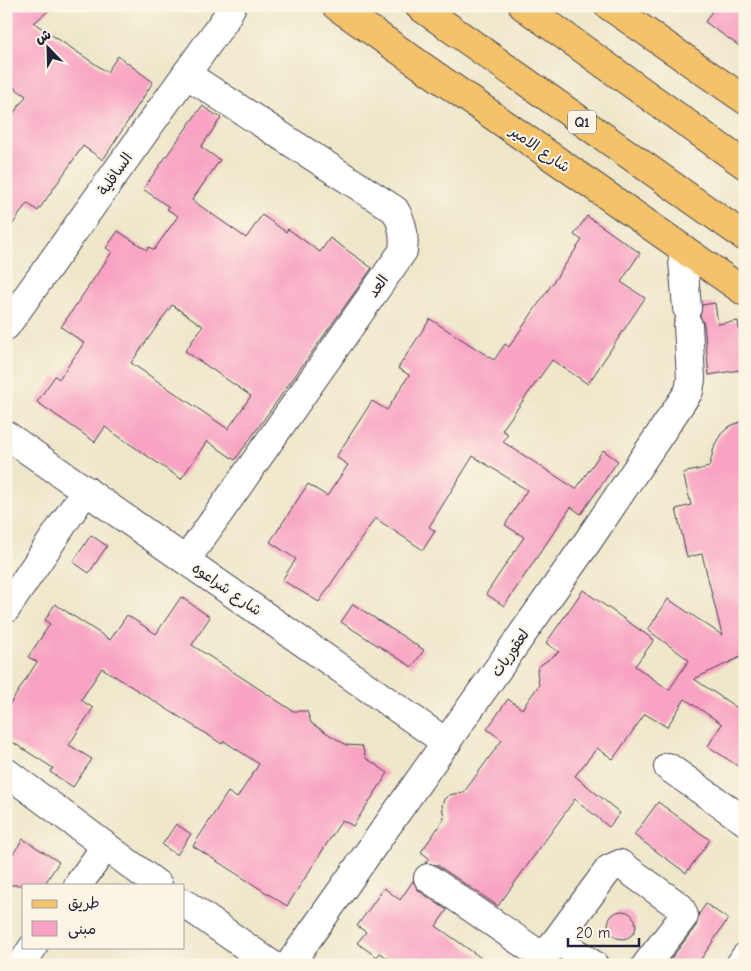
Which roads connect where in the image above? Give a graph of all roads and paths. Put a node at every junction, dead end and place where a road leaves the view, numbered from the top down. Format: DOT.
graph roads {
  1 [pos="336,6"];
  2 [pos="419,6"];
  3 [pos="524,6"];
  4 [pos="620,10"];
  5 [pos="232,11"];
  6 [pos="186,74"];
  7 [pos="745,100"];
  8 [pos="745,165"];
  9 [pos="745,237"];
  10 [pos="682,248"];
  11 [pos="745,292"];
  12 [pos="6,326"];
  13 [pos="6,435"];
  14 [pos="86,490"];
  15 [pos="186,560"];
  16 [pos="6,609"];
  17 [pos="447,743"];
  18 [pos="668,767"];
  19 [pos="6,772"];
  20 [pos="745,821"];
  21 [pos="105,847"];
  22 [pos="428,878"];
  23 [pos="80,882"];
  24 [pos="157,884"];
  25 [pos="185,904"];
  26 [pos="32,948"];
  27 [pos="546,954"];
  28 [pos="745,957"];
  29 [pos="21,965"];
  30 [pos="272,965"];
  31 [pos="289,965"];
  32 [pos="594,965"];
  33 [pos="646,965"];
  34 [pos="740,965"];
  1 -- 10 [label="main road, شارع الامير"];
  2 -- 9 [label="main road, Q1"];
  3 -- 8 [label="main road"];
  4 -- 7 [label="main road"];
  5 -- 6 [label="street, السافلية"];
  6 -- 12 [label="street, السافلية"];
  6 -- 15 [label="street, العد"];
  10 -- 11 [label="main road, شارع الامير"];
  10 -- 17 [label="street, لعقوريات"];
  13 -- 14 [label="street, شارع شراعوه"];
  14 -- 15 [label="street, شارع شراعوه"];
  14 -- 16 [label="street"];
  15 -- 17 [label="street, شارع شراعوه"];
  17 -- 31 [label="street, لعقوريات"];
  18 -- 20 [label="street"];
  19 -- 21 [label="street"];
  21 -- 23 [label="street"];
  21 -- 24 [label="street"];
  22 -- 27 [label="street"];
  25 -- 30 [label="street"];
  26 -- 29 [label="street"];
  27 -- 32 [label="street"];
  27 -- 33 [label="street"];
  28 -- 34 [label="street"];
}
